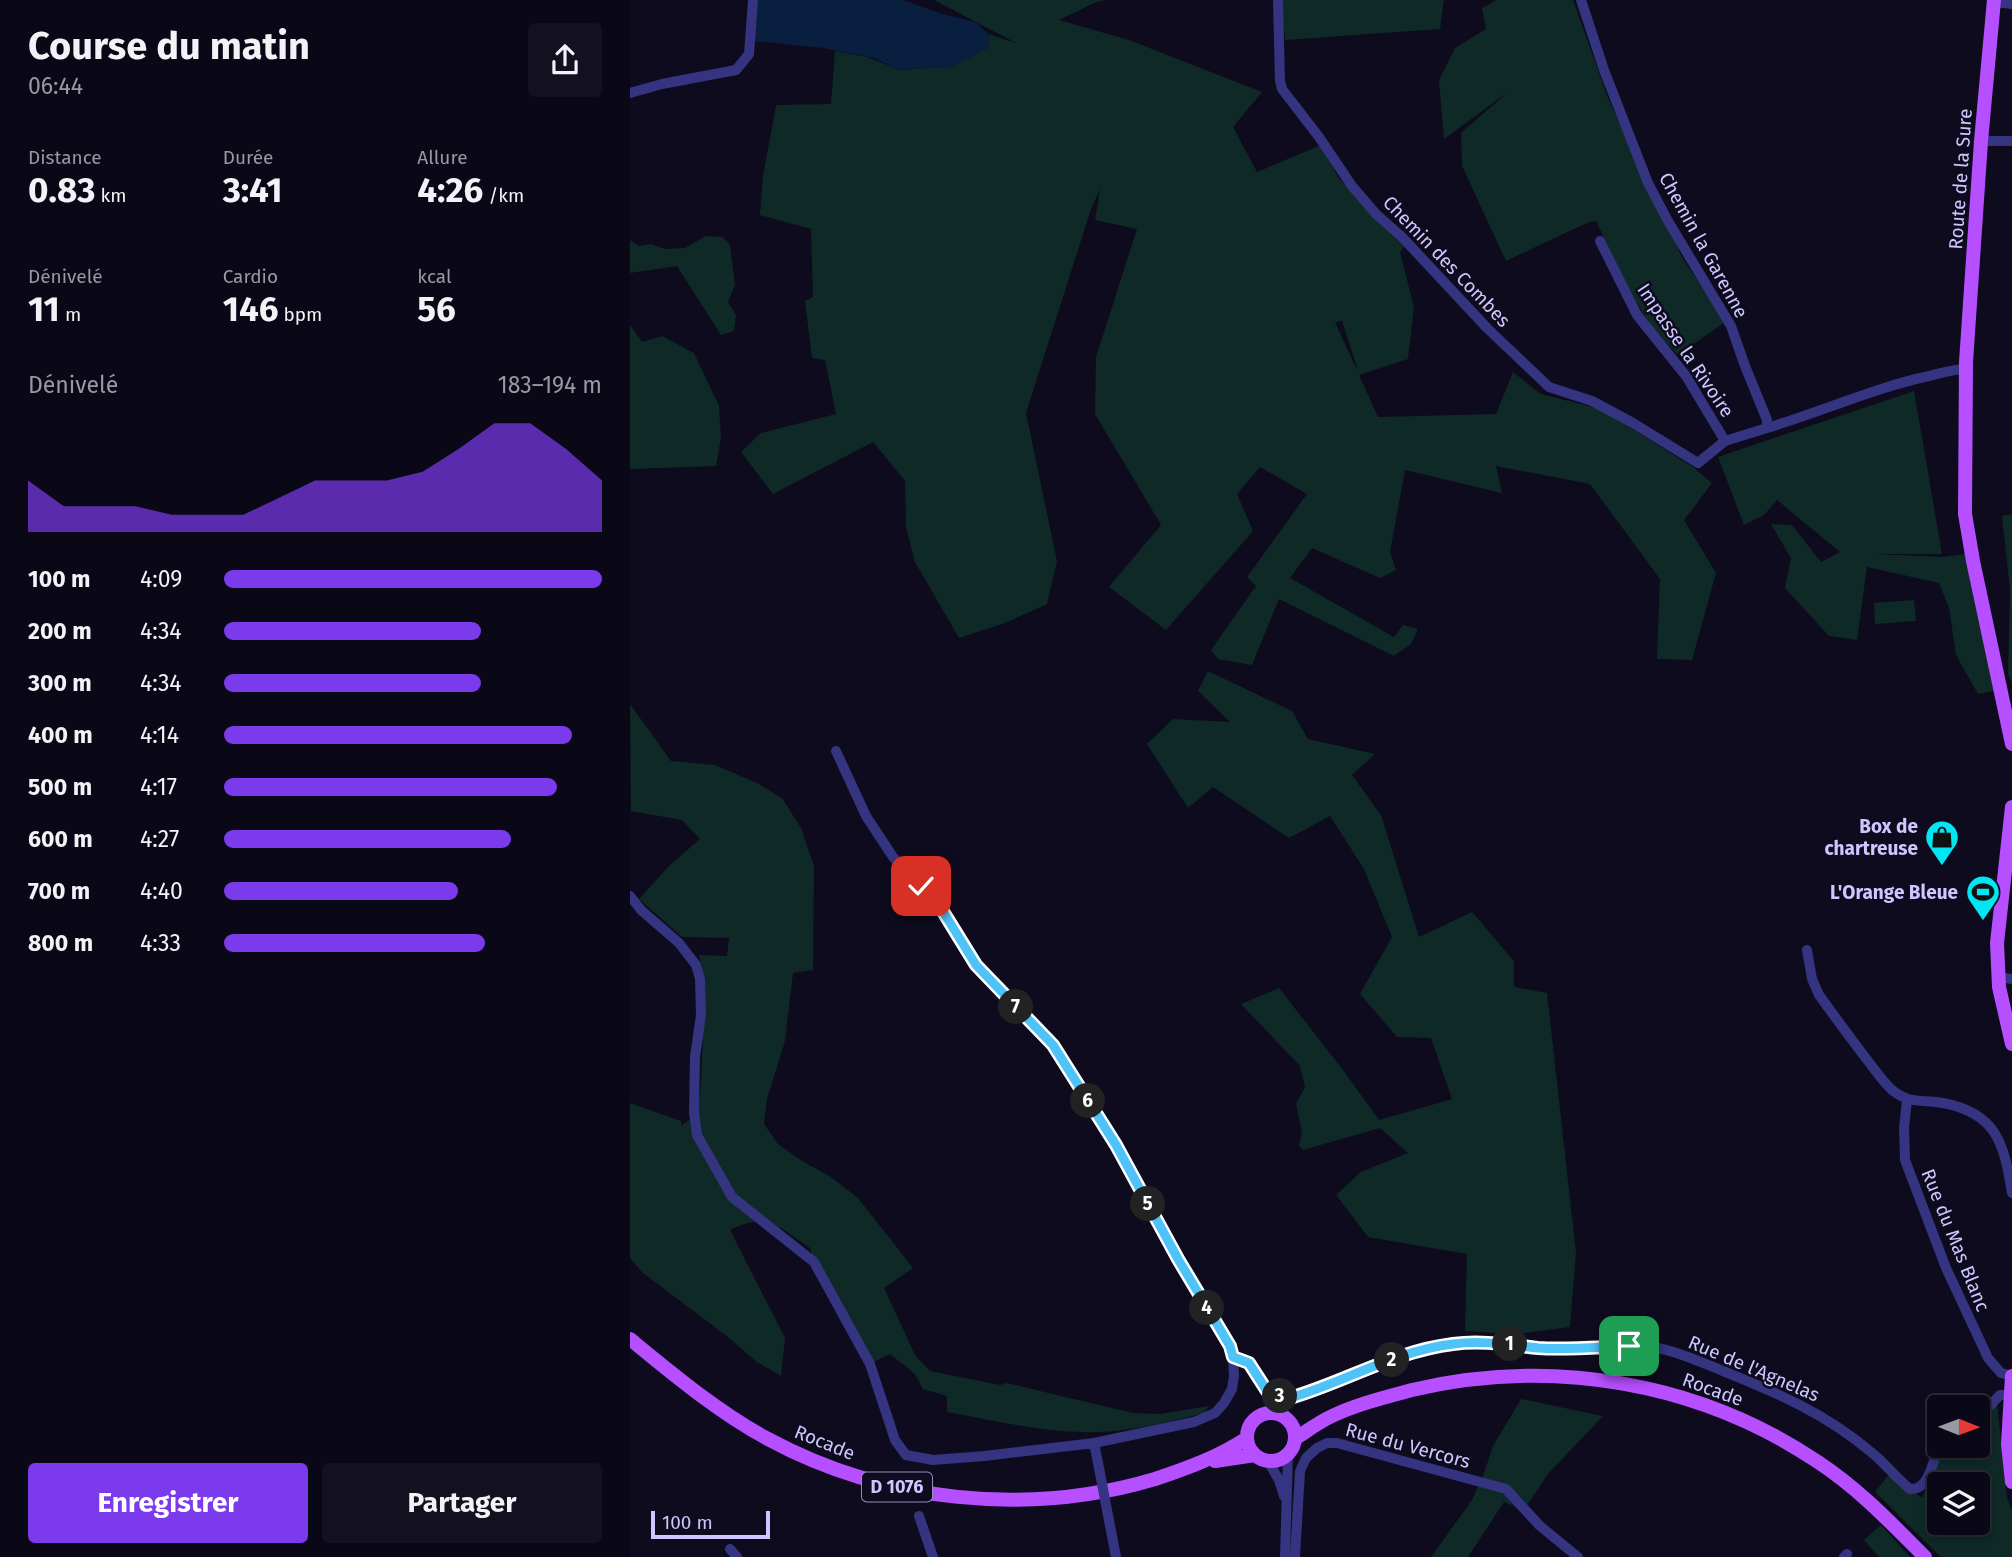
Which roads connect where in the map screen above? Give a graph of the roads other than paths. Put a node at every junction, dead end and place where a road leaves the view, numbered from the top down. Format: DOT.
graph roads {
  1 [pos="753,0"];
  2 [pos="1278,0"];
  3 [pos="1581,0"];
  4 [pos="1994,1"];
  5 [pos="2012,4"];
  6 [pos="630,93"];
  7 [pos="1981,141"];
  8 [pos="2012,141"];
  9 [pos="1600,241"];
  10 [pos="1966,365"];
  11 [pos="1767,428"];
  12 [pos="1726,440"];
  13 [pos="2012,744"];
  14 [pos="836,751"];
  15 [pos="2012,807"];
  16 [pos="630,896"];
  17 [pos="1807,950"];
  18 [pos="2005,978"];
  19 [pos="2012,1044"];
  20 [pos="1907,1100"];
  21 [pos="2012,1193"];
  22 [pos="630,1339"];
  23 [pos="1233,1357"];
  24 [pos="2012,1376"];
  25 [pos="2010,1395"];
  26 [pos="1990,1405"];
  27 [pos="1331,1416"];
  28 [pos="1290,1421"];
  29 [pos="1247,1438"];
  30 [pos="1296,1438"];
  31 [pos="1094,1443"];
  32 [pos="1288,1454"];
  33 [pos="1262,1458"];
  34 [pos="1935,1458"];
  35 [pos="1200,1464"];
  36 [pos="2012,1482"];
  37 [pos="1287,1506"];
  38 [pos="919,1516"];
  39 [pos="1922,1555"];
  40 [pos="933,1557"];
  41 [pos="1116,1557"];
  42 [pos="1284,1557"];
  43 [pos="1295,1557"];
  44 [pos="1578,1557"];
  1 -- 6 [label="street"];
  2 -- 12 [label="street, Chemin des Combes"];
  3 -- 11 [label="street, Chemin la Garenne"];
  4 -- 5 [label="street"];
  4 -- 7 [label="main road, Route de la Sure"];
  7 -- 8 [label="street"];
  7 -- 10 [label="main road, Route de la Sure"];
  9 -- 12 [label="street, Impasse la Rivoire"];
  10 -- 11 [label="street"];
  10 -- 13 [label="main road, Route de la Sure"];
  11 -- 12 [label="street"];
  14 -- 23 [label="street"];
  15 -- 18 [label="main road"];
  16 -- 31 [label="street"];
  17 -- 20 [label="street"];
  18 -- 19 [label="main road"];
  20 -- 21 [label="street"];
  20 -- 24 [label="street, Rue du Mas Blanc"];
  22 -- 35 [label="main road, Rocade / D 1076"];
  23 -- 31 [label="street"];
  23 -- 34 [label="street, Rue de l'Agnelas"];
  24 -- 25 [label="main road"];
  25 -- 26 [label="street"];
  25 -- 36 [label="main road"];
  27 -- 28 [label="main road, Rocade"];
  27 -- 30 [label="main road, Rocade"];
  27 -- 39 [label="main road, Rocade"];
  28 -- 29 [label="main road"];
  28 -- 30 [label="main road"];
  29 -- 33 [label="main road"];
  29 -- 35 [label="main road, Rocade / D 1076"];
  30 -- 32 [label="main road"];
  31 -- 41 [label="street, bridge"];
  32 -- 33 [label="main road"];
  32 -- 37 [label="street"];
  33 -- 35 [label="main road, Rocade / D 1076"];
  33 -- 37 [label="street"];
  37 -- 42 [label="street"];
  38 -- 40 [label="street"];
  43 -- 44 [label="street, Rue du Vercors"];
}
